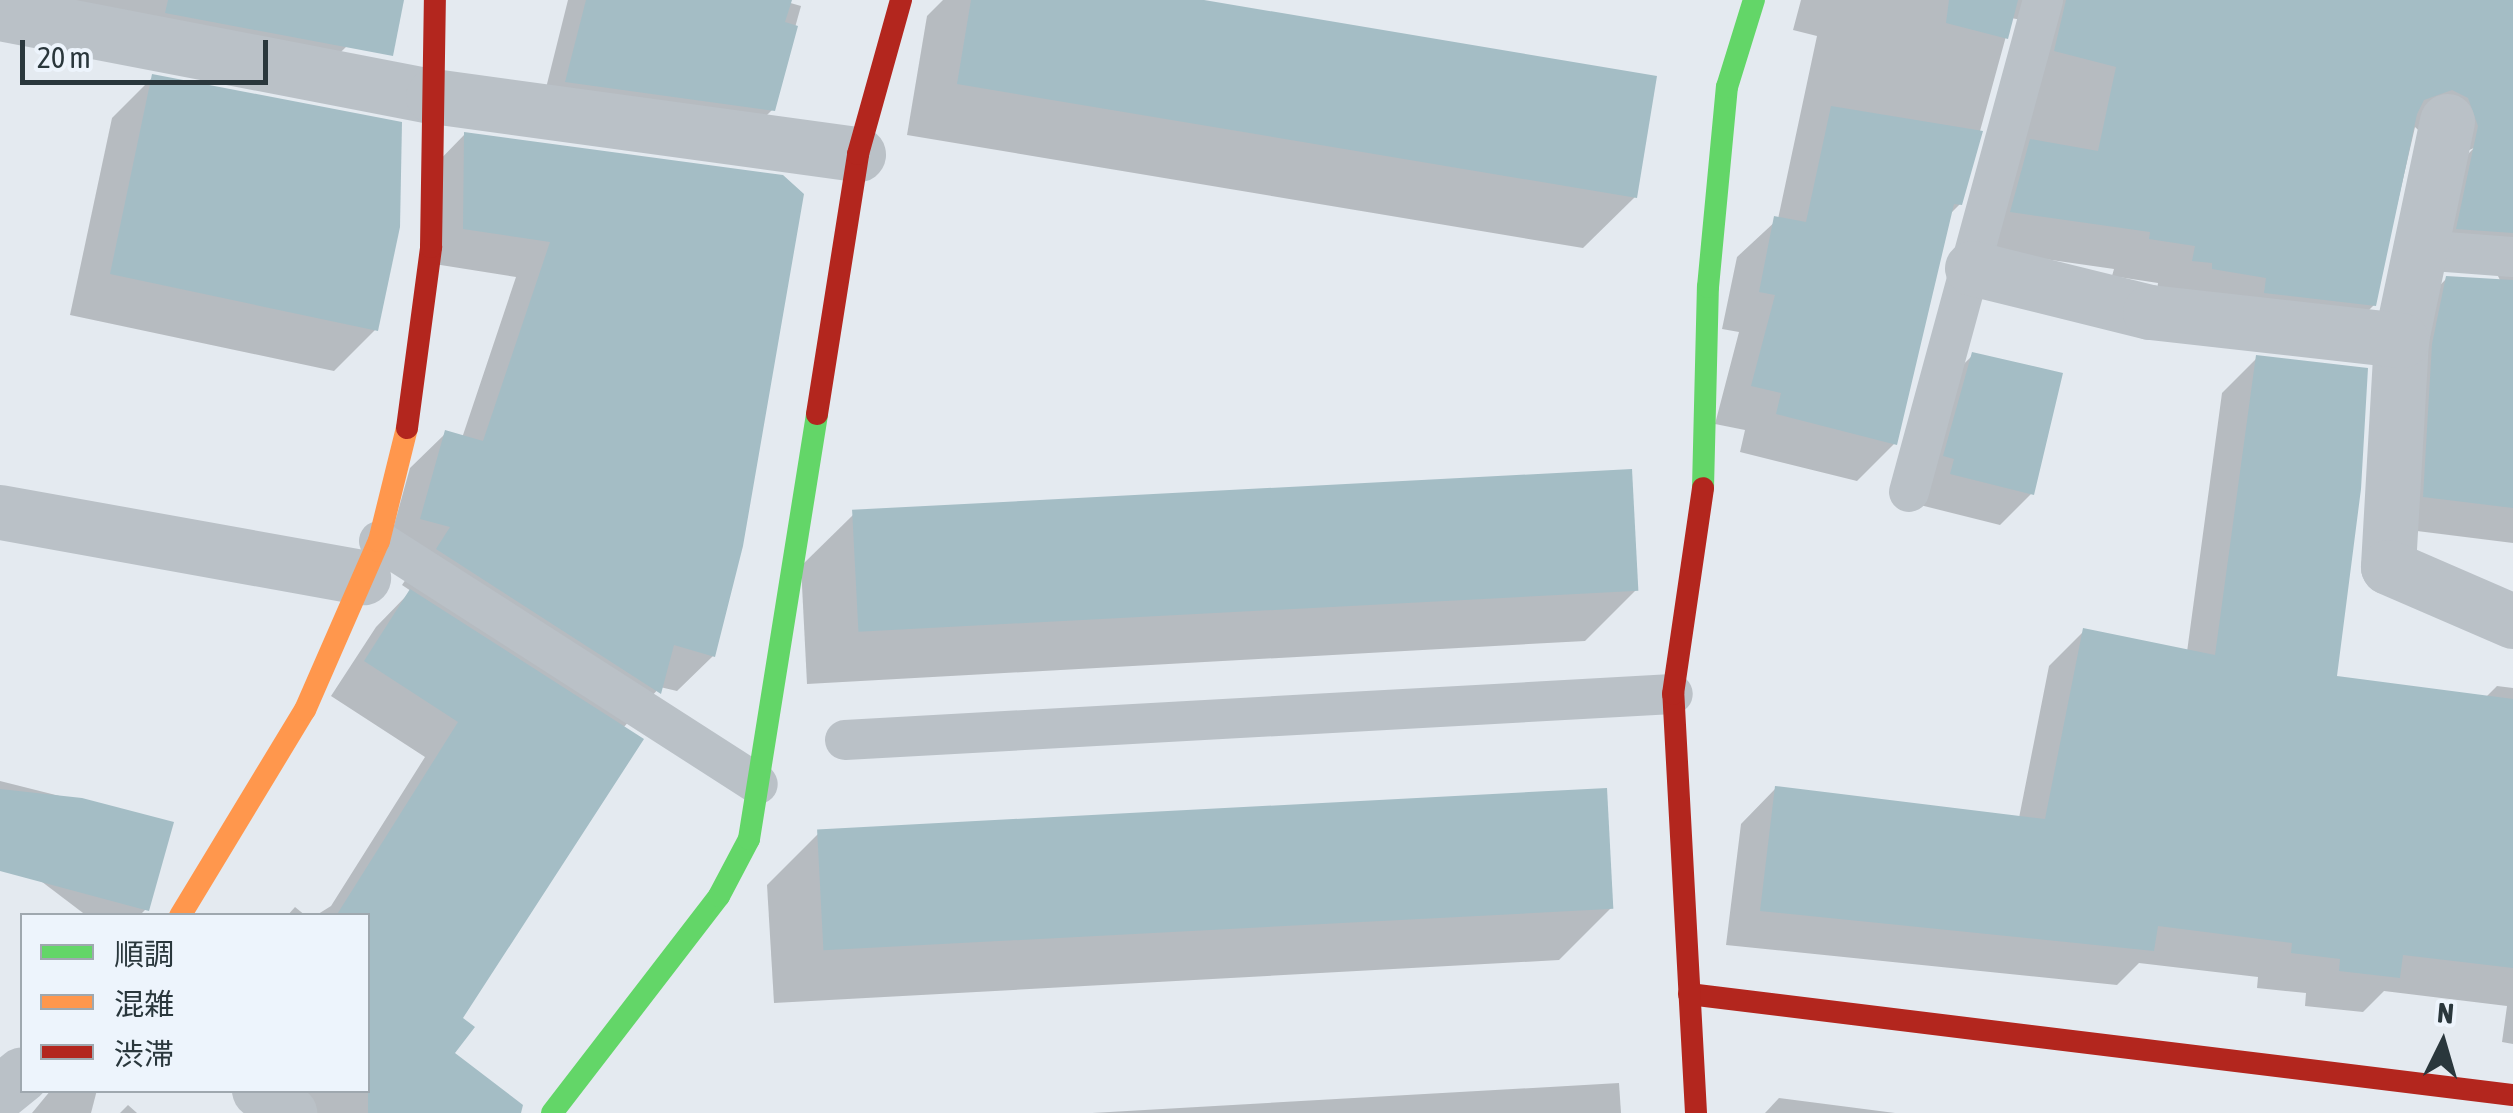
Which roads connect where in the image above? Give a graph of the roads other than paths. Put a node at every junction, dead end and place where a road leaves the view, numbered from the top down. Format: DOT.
graph roads {
  1 [pos="435,0"];
  2 [pos="901,0"];
  3 [pos="1754,0"];
  4 [pos="2042,0"];
  5 [pos="0,13"];
  6 [pos="434,96"];
  7 [pos="2447,121"];
  8 [pos="858,154"];
  9 [pos="2420,250"];
  10 [pos="2513,257"];
  11 [pos="1972,268"];
  12 [pos="2401,340"];
  13 [pos="1909,492"];
  14 [pos="0,512"];
  15 [pos="371,559"];
  16 [pos="2513,621"];
  17 [pos="1672,694"];
  18 [pos="845,740"];
  19 [pos="758,784"];
  20 [pos="182,913"];
  21 [pos="1689,994"];
  22 [pos="20,1076"];
  23 [pos="0,1092"];
  24 [pos="264,1093"];
  25 [pos="2513,1095"];
  26 [pos="289,1113"];
  27 [pos="552,1113"];
  28 [pos="1696,1113"];
  1 -- 6 [label="street"];
  2 -- 8 [label="street"];
  3 -- 17 [label="street"];
  4 -- 11 [label="lane"];
  5 -- 6 [label="street"];
  6 -- 8 [label="street"];
  6 -- 15 [label="street"];
  7 -- 9 [label="street"];
  8 -- 19 [label="street"];
  9 -- 10 [label="lane"];
  9 -- 12 [label="street"];
  11 -- 12 [label="street"];
  11 -- 13 [label="lane"];
  12 -- 16 [label="street"];
  14 -- 15 [label="street"];
  15 -- 19 [label="lane"];
  15 -- 20 [label="street"];
  17 -- 18 [label="lane"];
  17 -- 21 [label="street"];
  19 -- 27 [label="street"];
  21 -- 25 [label="street"];
  21 -- 28 [label="street"];
  22 -- 23 [label="street"];
  24 -- 26 [label="street"];
}
